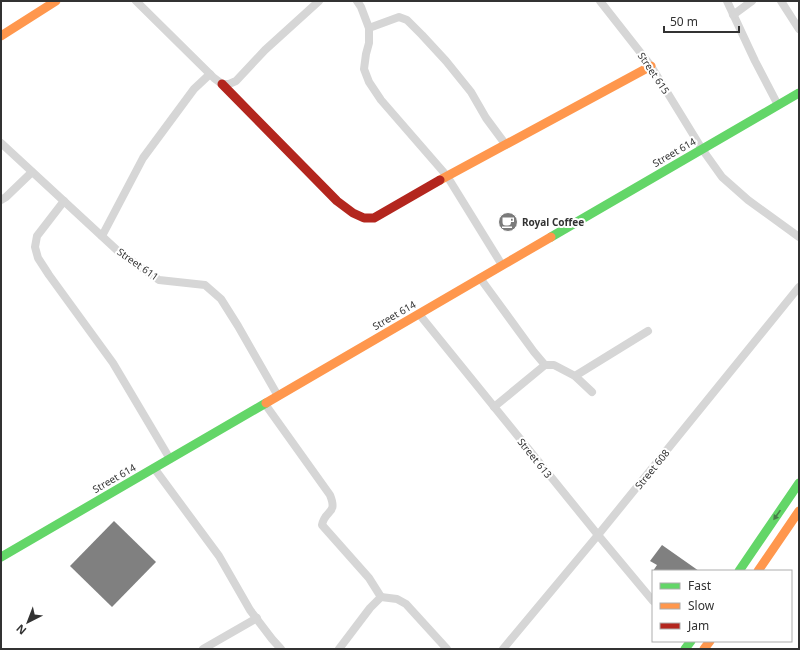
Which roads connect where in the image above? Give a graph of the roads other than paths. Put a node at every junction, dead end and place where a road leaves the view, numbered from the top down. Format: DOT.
graph roads {
  1 [pos="56,1"];
  2 [pos="136,1"];
  3 [pos="319,1"];
  4 [pos="358,1"];
  5 [pos="600,1"];
  6 [pos="726,1"];
  7 [pos="752,1"];
  8 [pos="781,1"];
  9 [pos="733,15"];
  10 [pos="369,28"];
  11 [pos="799,29"];
  12 [pos="1,36"];
  13 [pos="651,66"];
  14 [pos="210,74"];
  15 [pos="222,84"];
  16 [pos="799,93"];
  17 [pos="778,105"];
  18 [pos="1,142"];
  19 [pos="506,145"];
  20 [pos="702,149"];
  21 [pos="32,172"];
  22 [pos="447,176"];
  23 [pos="1,200"];
  24 [pos="64,201"];
  25 [pos="102,236"];
  26 [pos="799,237"];
  27 [pos="502,265"];
  28 [pos="480,278"];
  29 [pos="799,287"];
  30 [pos="419,314"];
  31 [pos="648,332"];
  32 [pos="545,365"];
  33 [pos="576,376"];
  34 [pos="592,392"];
  35 [pos="278,396"];
  36 [pos="265,404"];
  37 [pos="494,407"];
  38 [pos="170,459"];
  39 [pos="154,468"];
  40 [pos="799,483"];
  41 [pos="799,511"];
  42 [pos="598,535"];
  43 [pos="1,557"];
  44 [pos="740,570"];
  45 [pos="759,570"];
  46 [pos="381,597"];
  47 [pos="652,600"];
  48 [pos="257,618"];
  49 [pos="203,649"];
  50 [pos="281,649"];
  51 [pos="339,649"];
  52 [pos="447,649"];
  53 [pos="503,649"];
  1 -- 12 [label="street"];
  2 -- 14 [label="street"];
  3 -- 15 [label="street"];
  4 -- 10 [label="street"];
  5 -- 13 [label="street, Street 615"];
  6 -- 9 [label="street"];
  7 -- 9 [label="street"];
  8 -- 11 [label="street"];
  9 -- 17 [label="street"];
  10 -- 19 [label="street"];
  10 -- 22 [label="street"];
  13 -- 19 [label="street"];
  13 -- 20 [label="street, Street 615"];
  14 -- 15 [label="street"];
  14 -- 25 [label="street"];
  15 -- 22 [label="street"];
  16 -- 17 [label="street, Street 614"];
  17 -- 20 [label="street, Street 614"];
  18 -- 21 [label="street, Street 611"];
  19 -- 22 [label="street"];
  20 -- 26 [label="street"];
  20 -- 27 [label="street, Street 614"];
  21 -- 23 [label="street"];
  21 -- 24 [label="street, Street 611"];
  22 -- 27 [label="street"];
  24 -- 25 [label="street, Street 611"];
  24 -- 38 [label="street"];
  25 -- 35 [label="street, Street 611"];
  27 -- 28 [label="street, Street 614"];
  28 -- 30 [label="street, Street 614"];
  28 -- 32 [label="street"];
  29 -- 42 [label="street, Street 608"];
  30 -- 35 [label="street, Street 614"];
  30 -- 37 [label="street, Street 613"];
  31 -- 33 [label="street"];
  32 -- 33 [label="street"];
  32 -- 37 [label="street"];
  33 -- 34 [label="street"];
  35 -- 36 [label="street, Street 614"];
  36 -- 38 [label="street, Street 614"];
  36 -- 46 [label="street"];
  37 -- 42 [label="street, Street 613"];
  38 -- 39 [label="street, Street 614"];
  39 -- 43 [label="street, Street 614"];
  39 -- 48 [label="street"];
  40 -- 44 [label="street, one-way"];
  41 -- 45 [label="street"];
  42 -- 47 [label="street, Street 613"];
  42 -- 53 [label="street, Street 608"];
  46 -- 51 [label="street"];
  46 -- 52 [label="street"];
  48 -- 49 [label="street"];
  48 -- 50 [label="street"];
}
